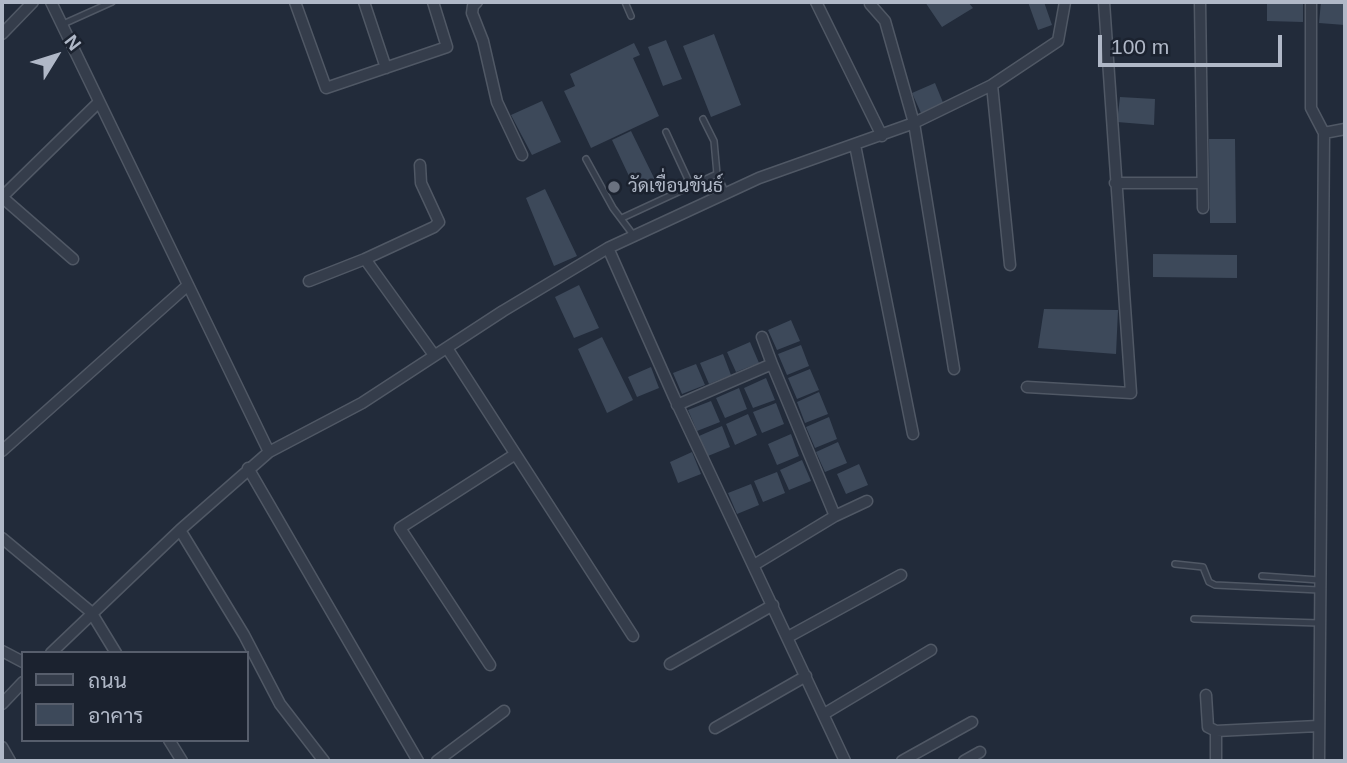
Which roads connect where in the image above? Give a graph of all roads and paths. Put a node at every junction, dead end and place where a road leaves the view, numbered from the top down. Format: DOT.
graph roads {
  1 [pos="33,2"];
  2 [pos="51,2"];
  3 [pos="112,2"];
  4 [pos="295,2"];
  5 [pos="364,2"];
  6 [pos="433,2"];
  7 [pos="477,2"];
  8 [pos="625,2"];
  9 [pos="816,2"];
  10 [pos="1065,2"];
  11 [pos="1104,2"];
  12 [pos="1200,2"];
  13 [pos="1311,2"];
  14 [pos="870,4"];
  15 [pos="631,16"];
  16 [pos="61,24"];
  17 [pos="2,34"];
  18 [pos="386,68"];
  19 [pos="992,85"];
  20 [pos="98,103"];
  21 [pos="704,119"];
  22 [pos="914,123"];
  23 [pos="1345,129"];
  24 [pos="666,132"];
  25 [pos="1324,134"];
  26 [pos="882,136"];
  27 [pos="855,145"];
  28 [pos="522,155"];
  29 [pos="586,159"];
  30 [pos="420,165"];
  31 [pos="716,174"];
  32 [pos="1115,183"];
  33 [pos="1202,183"];
  34 [pos="691,186"];
  35 [pos="726,194"];
  36 [pos="2,197"];
  37 [pos="1203,208"];
  38 [pos="622,218"];
  39 [pos="634,236"];
  40 [pos="608,248"];
  41 [pos="72,259"];
  42 [pos="365,259"];
  43 [pos="1010,265"];
  44 [pos="309,281"];
  45 [pos="187,286"];
  46 [pos="762,337"];
  47 [pos="447,348"];
  48 [pos="434,355"];
  49 [pos="772,364"];
  50 [pos="954,369"];
  51 [pos="1027,387"];
  52 [pos="677,405"];
  53 [pos="913,434"];
  54 [pos="2,451"];
  55 [pos="269,452"];
  56 [pos="514,455"];
  57 [pos="248,468"];
  58 [pos="867,501"];
  59 [pos="835,516"];
  60 [pos="180,530"];
  61 [pos="2,538"];
  62 [pos="1175,564"];
  63 [pos="754,565"];
  64 [pos="901,575"];
  65 [pos="1262,576"];
  66 [pos="1319,585"];
  67 [pos="772,606"];
  68 [pos="91,612"];
  69 [pos="1194,619"];
  70 [pos="1319,623"];
  71 [pos="633,636"];
  72 [pos="788,637"];
  73 [pos="931,650"];
  74 [pos="2,651"];
  75 [pos="53,651"];
  76 [pos="115,651"];
  77 [pos="21,661"];
  78 [pos="670,664"];
  79 [pos="489,665"];
  80 [pos="806,676"];
  81 [pos="21,684"];
  82 [pos="1206,695"];
  83 [pos="2,704"];
  84 [pos="504,711"];
  85 [pos="824,714"];
  86 [pos="972,722"];
  87 [pos="1318,726"];
  88 [pos="715,728"];
  89 [pos="1216,731"];
  90 [pos="170,742"];
  91 [pos="2,747"];
  92 [pos="980,752"];
  93 [pos="10,761"];
  94 [pos="182,761"];
  95 [pos="324,761"];
  96 [pos="418,761"];
  97 [pos="437,761"];
  98 [pos="845,761"];
  99 [pos="902,761"];
  100 [pos="964,761"];
  101 [pos="1216,761"];
  102 [pos="1318,761"];
  1 -- 17 [label="street"];
  2 -- 16 [label="street"];
  3 -- 16 [label="lane"];
  4 -- 18 [label="street"];
  5 -- 18 [label="street"];
  6 -- 18 [label="street"];
  7 -- 28 [label="street"];
  8 -- 15 [label="lane"];
  9 -- 26 [label="street"];
  10 -- 19 [label="street"];
  11 -- 32 [label="street"];
  12 -- 33 [label="street"];
  13 -- 25 [label="street"];
  14 -- 22 [label="street"];
  16 -- 20 [label="street"];
  19 -- 22 [label="street"];
  19 -- 43 [label="street"];
  20 -- 36 [label="street"];
  20 -- 45 [label="street"];
  21 -- 31 [label="lane"];
  22 -- 26 [label="street"];
  22 -- 50 [label="street"];
  23 -- 25 [label="street"];
  24 -- 34 [label="lane"];
  25 -- 66 [label="street"];
  26 -- 27 [label="street"];
  27 -- 35 [label="street"];
  27 -- 53 [label="street"];
  29 -- 38 [label="lane"];
  30 -- 42 [label="street"];
  31 -- 34 [label="lane"];
  31 -- 35 [label="lane"];
  32 -- 33 [label="street"];
  32 -- 51 [label="street"];
  33 -- 37 [label="street"];
  34 -- 38 [label="lane"];
  35 -- 39 [label="street"];
  36 -- 41 [label="street"];
  38 -- 39 [label="lane"];
  39 -- 40 [label="street"];
  40 -- 47 [label="street"];
  40 -- 52 [label="street"];
  42 -- 44 [label="street"];
  42 -- 48 [label="street"];
  45 -- 54 [label="street"];
  45 -- 55 [label="street"];
  46 -- 49 [label="street"];
  47 -- 48 [label="street"];
  47 -- 56 [label="street"];
  48 -- 55 [label="street"];
  49 -- 52 [label="street"];
  49 -- 59 [label="street"];
  52 -- 63 [label="street"];
  55 -- 57 [label="street"];
  56 -- 71 [label="street"];
  56 -- 79 [label="street"];
  57 -- 60 [label="street"];
  57 -- 96 [label="street"];
  58 -- 59 [label="street"];
  59 -- 63 [label="street"];
  60 -- 68 [label="street"];
  60 -- 95 [label="street"];
  61 -- 68 [label="street"];
  62 -- 66 [label="lane"];
  63 -- 67 [label="street"];
  64 -- 72 [label="street"];
  65 -- 66 [label="lane"];
  66 -- 70 [label="street"];
  67 -- 72 [label="street"];
  67 -- 78 [label="street"];
  68 -- 75 [label="street"];
  68 -- 76 [label="street"];
  69 -- 70 [label="lane"];
  70 -- 87 [label="street"];
  72 -- 80 [label="street"];
  73 -- 85 [label="street"];
  74 -- 77 [label="street"];
  80 -- 85 [label="street"];
  80 -- 88 [label="street"];
  81 -- 83 [label="street"];
  82 -- 89 [label="street"];
  84 -- 97 [label="street"];
  85 -- 98 [label="street"];
  86 -- 99 [label="street"];
  87 -- 89 [label="street"];
  87 -- 102 [label="street"];
  89 -- 101 [label="street"];
  90 -- 94 [label="street"];
  91 -- 93 [label="street"];
  92 -- 100 [label="street"];
}
